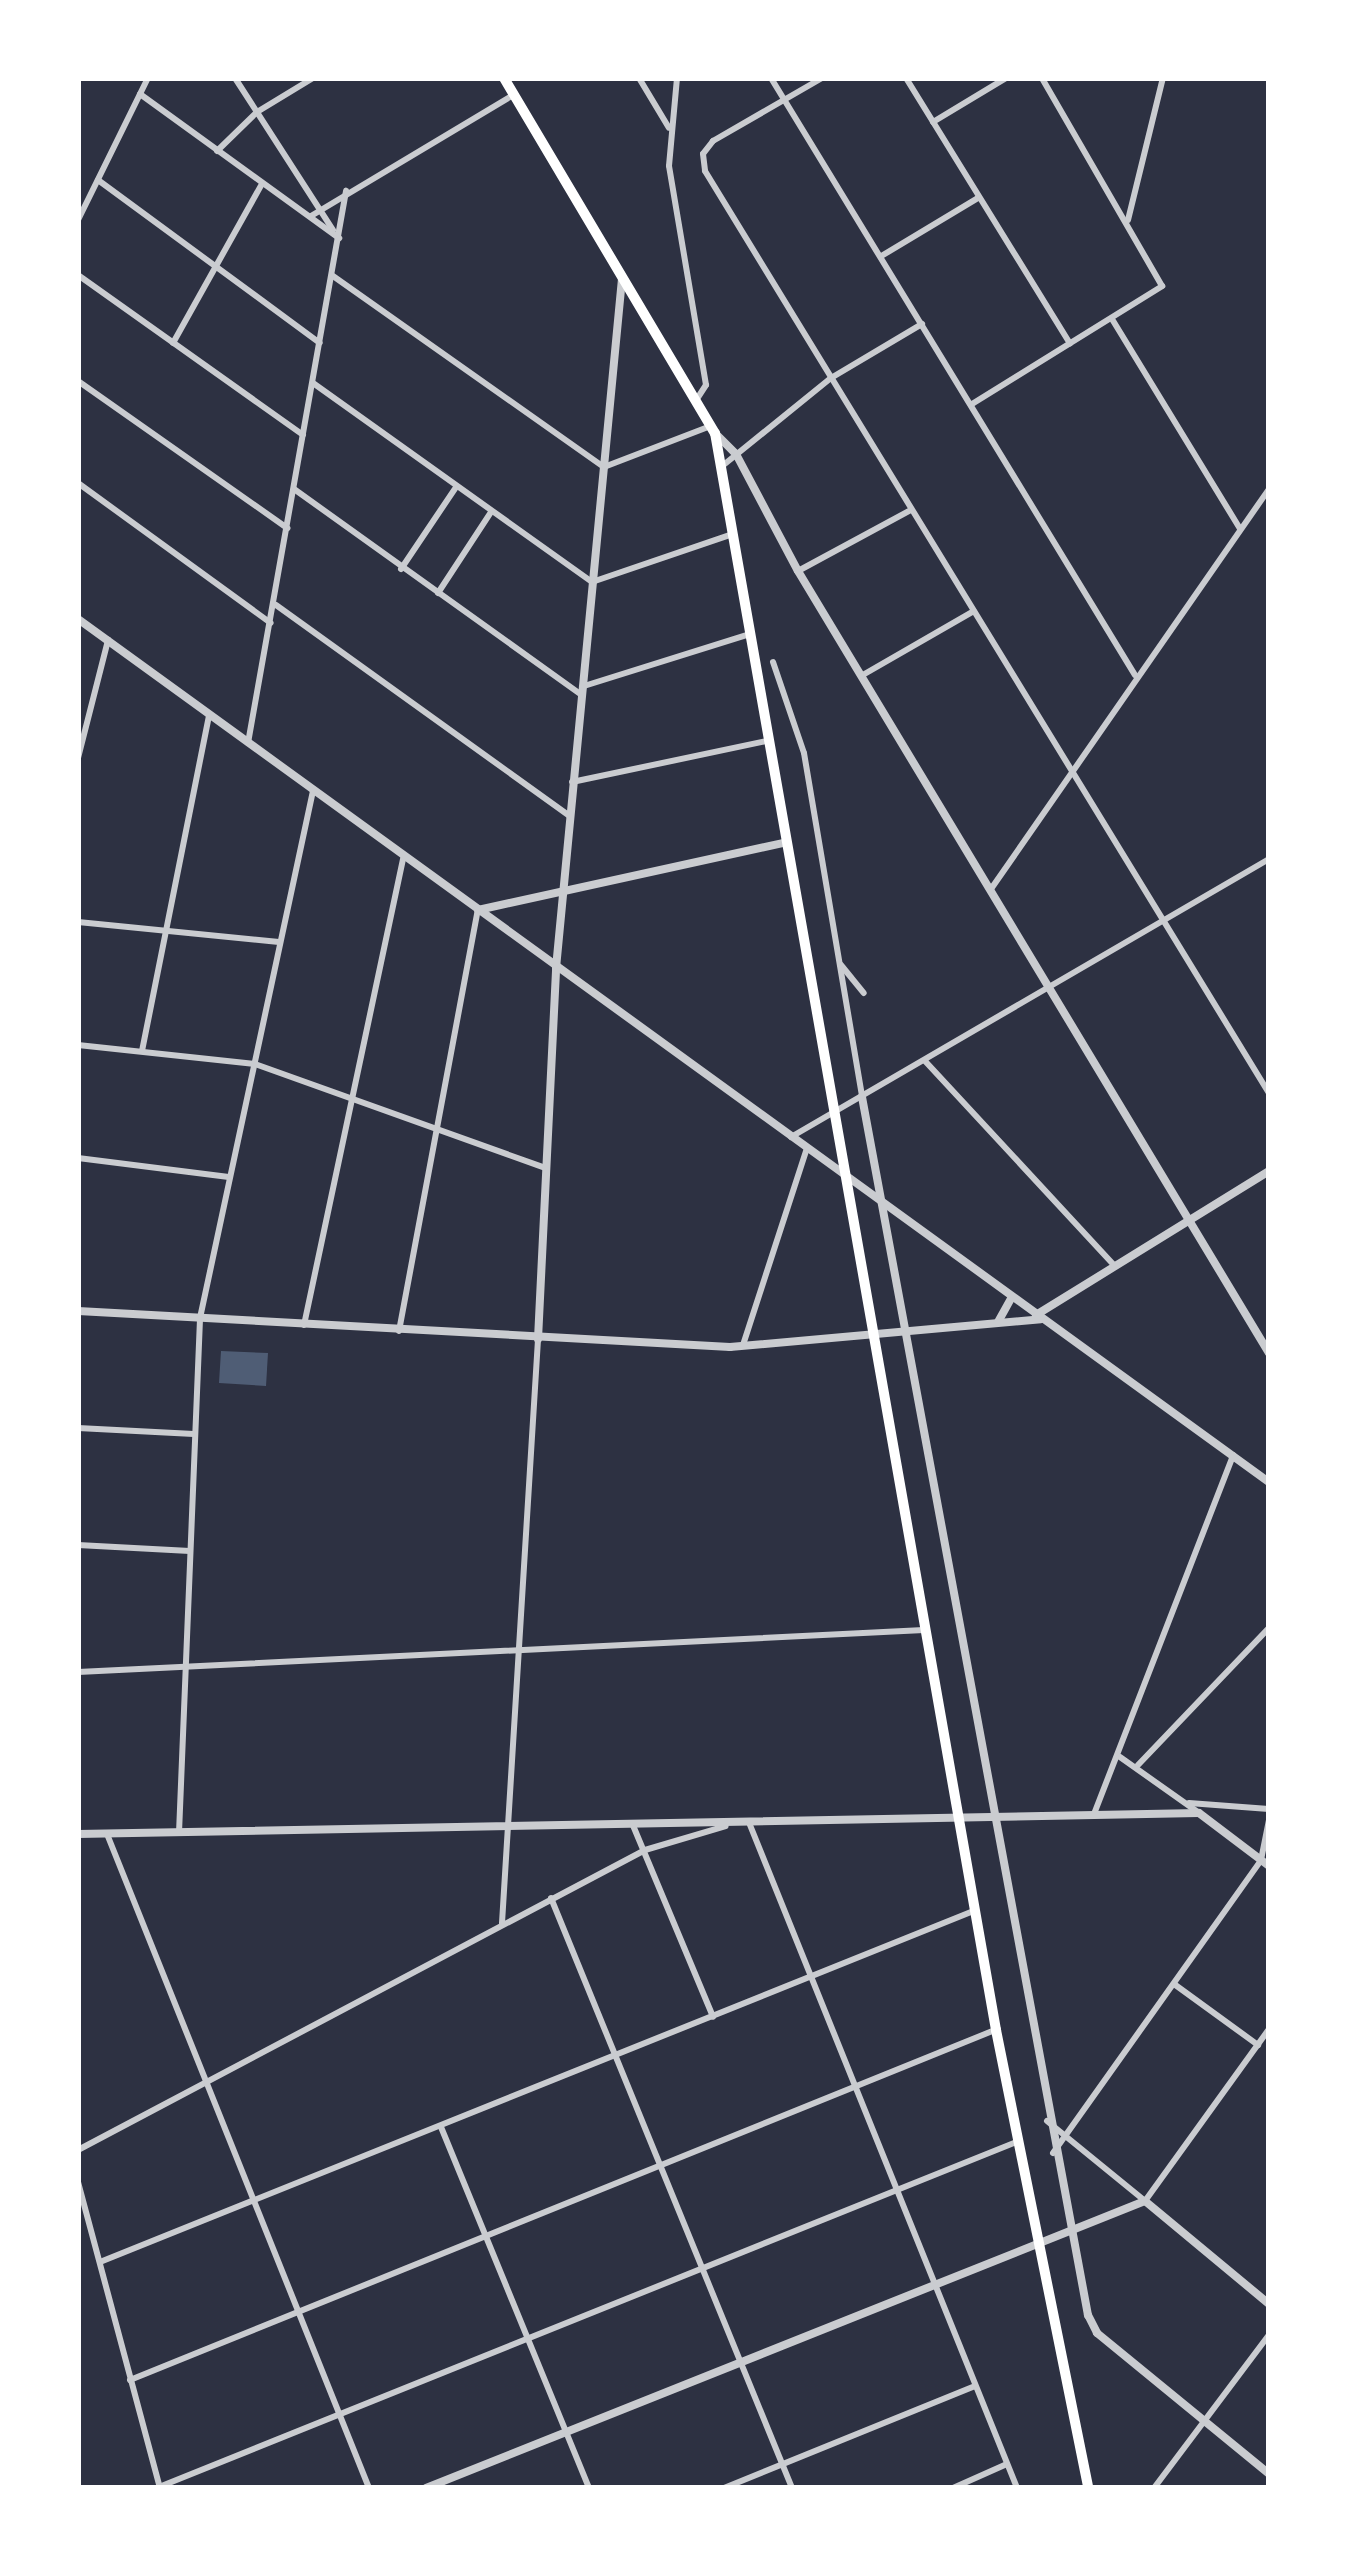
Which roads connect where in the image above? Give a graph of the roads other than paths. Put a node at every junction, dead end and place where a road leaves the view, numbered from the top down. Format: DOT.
graph roads {
  1 [pos="148,78"];
  2 [pos="235,78"];
  3 [pos="313,78"];
  4 [pos="504,78"];
  5 [pos="639,78"];
  6 [pos="677,78"];
  7 [pos="771,78"];
  8 [pos="822,78"];
  9 [pos="906,78"];
  10 [pos="1006,78"];
  11 [pos="1042,78"];
  12 [pos="1163,78"];
  13 [pos="140,94"];
  14 [pos="513,95"];
  15 [pos="785,100"];
  16 [pos="257,112"];
  17 [pos="933,122"];
  18 [pos="671,131"];
  19 [pos="217,151"];
  20 [pos="98,180"];
  21 [pos="262,183"];
  22 [pos="346,191"];
  23 [pos="979,197"];
  24 [pos="317,208"];
  25 [pos="309,217"];
  26 [pos="78,220"];
  27 [pos="1128,220"];
  28 [pos="339,238"];
  29 [pos="884,255"];
  30 [pos="218,264"];
  31 [pos="78,275"];
  32 [pos="333,276"];
  33 [pos="622,279"];
  34 [pos="1112,319"];
  35 [pos="922,324"];
  36 [pos="173,343"];
  37 [pos="320,344"];
  38 [pos="1070,344"];
  39 [pos="831,378"];
  40 [pos="78,381"];
  41 [pos="313,383"];
  42 [pos="697,399"];
  43 [pos="972,404"];
  44 [pos="713,430"];
  45 [pos="303,435"];
  46 [pos="736,454"];
  47 [pos="604,467"];
  48 [pos="721,467"];
  49 [pos="78,484"];
  50 [pos="456,487"];
  51 [pos="294,489"];
  52 [pos="1269,489"];
  53 [pos="912,510"];
  54 [pos="491,512"];
  55 [pos="287,528"];
  56 [pos="1240,529"];
  57 [pos="730,535"];
  58 [pos="401,568"];
  59 [pos="798,571"];
  60 [pos="592,582"];
  61 [pos="438,593"];
  62 [pos="274,604"];
  63 [pos="974,611"];
  64 [pos="78,619"];
  65 [pos="271,623"];
  66 [pos="747,635"];
  67 [pos="108,640"];
  68 [pos="773,662"];
  69 [pos="1135,675"];
  70 [pos="861,676"];
  71 [pos="583,691"];
  72 [pos="209,716"];
  73 [pos="766,742"];
  74 [pos="248,743"];
  75 [pos="78,758"];
  76 [pos="1070,770"];
  77 [pos="572,782"];
  78 [pos="313,791"];
  79 [pos="570,816"];
  80 [pos="784,843"];
  81 [pos="403,857"];
  82 [pos="1268,862"];
  83 [pos="563,889"];
  84 [pos="991,889"];
  85 [pos="478,910"];
  86 [pos="78,922"];
  87 [pos="1162,922"];
  88 [pos="167,928"];
  89 [pos="279,941"];
  90 [pos="839,962"];
  91 [pos="556,968"];
  92 [pos="1050,988"];
  93 [pos="864,993"];
  94 [pos="78,1045"];
  95 [pos="142,1051"];
  96 [pos="924,1060"];
  97 [pos="255,1064"];
  98 [pos="1269,1093"];
  99 [pos="862,1096"];
  100 [pos="349,1099"];
  101 [pos="834,1113"];
  102 [pos="437,1131"];
  103 [pos="791,1137"];
  104 [pos="807,1148"];
  105 [pos="78,1158"];
  106 [pos="546,1168"];
  107 [pos="1268,1172"];
  108 [pos="229,1177"];
  109 [pos="846,1177"];
  110 [pos="882,1201"];
  111 [pos="1188,1222"];
  112 [pos="1114,1265"];
  113 [pos="1012,1297"];
  114 [pos="78,1311"];
  115 [pos="1039,1317"];
  116 [pos="200,1318"];
  117 [pos="997,1322"];
  118 [pos="304,1324"];
  119 [pos="399,1330"];
  120 [pos="907,1332"];
  121 [pos="875,1336"];
  122 [pos="538,1339"];
  123 [pos="742,1347"];
  124 [pos="1269,1353"];
  125 [pos="78,1427"];
  126 [pos="194,1434"];
  127 [pos="1233,1455"];
  128 [pos="1269,1482"];
  129 [pos="78,1545"];
  130 [pos="190,1551"];
  131 [pos="1269,1628"];
  132 [pos="928,1630"];
  133 [pos="520,1652"];
  134 [pos="184,1668"];
  135 [pos="78,1672"];
  136 [pos="1120,1757"];
  137 [pos="1138,1765"];
  138 [pos="1183,1802"];
  139 [pos="1269,1809"];
  140 [pos="1198,1813"];
  141 [pos="1094,1814"];
  142 [pos="995,1815"];
  143 [pos="960,1816"];
  144 [pos="1268,1821"];
  145 [pos="632,1823"];
  146 [pos="750,1825"];
  147 [pos="508,1826"];
  148 [pos="726,1826"];
  149 [pos="179,1833"];
  150 [pos="78,1834"];
  151 [pos="107,1834"];
  152 [pos="645,1850"];
  153 [pos="1265,1863"];
  154 [pos="551,1898"];
  155 [pos="976,1910"];
  156 [pos="502,1923"];
  157 [pos="812,1976"];
  158 [pos="1174,1984"];
  159 [pos="713,2017"];
  160 [pos="996,2030"];
  161 [pos="1269,2030"];
  162 [pos="1258,2045"];
  163 [pos="615,2057"];
  164 [pos="209,2080"];
  165 [pos="854,2086"];
  166 [pos="1047,2120"];
  167 [pos="441,2127"];
  168 [pos="1066,2136"];
  169 [pos="1019,2141"];
  170 [pos="78,2150"];
  171 [pos="1054,2153"];
  172 [pos="658,2164"];
  173 [pos="78,2182"];
  174 [pos="896,2190"];
  175 [pos="255,2201"];
  176 [pos="1145,2201"];
  177 [pos="1069,2229"];
  178 [pos="487,2236"];
  179 [pos="1036,2241"];
  180 [pos="100,2262"];
  181 [pos="700,2268"];
  182 [pos="934,2284"];
  183 [pos="1269,2304"];
  184 [pos="301,2312"];
  185 [pos="1269,2335"];
  186 [pos="529,2339"];
  187 [pos="738,2360"];
  188 [pos="130,2380"];
  189 [pos="975,2386"];
  190 [pos="340,2411"];
  191 [pos="1204,2420"];
  192 [pos="566,2432"];
  193 [pos="782,2464"];
  194 [pos="1007,2464"];
  195 [pos="1269,2474"];
  196 [pos="160,2487"];
  197 [pos="369,2488"];
  198 [pos="426,2488"];
  199 [pos="590,2488"];
  200 [pos="724,2488"];
  201 [pos="792,2488"];
  202 [pos="952,2488"];
  203 [pos="1017,2488"];
  204 [pos="1088,2488"];
  205 [pos="1154,2488"];
  1 -- 13 [label="street"];
  2 -- 16 [label="street"];
  3 -- 16 [label="street"];
  4 -- 14 [label="main road"];
  5 -- 18 [label="street"];
  6 -- 18 [label="street"];
  7 -- 15 [label="street"];
  8 -- 15 [label="street"];
  9 -- 17 [label="street"];
  10 -- 17 [label="street"];
  11 -- 27 [label="street"];
  12 -- 27 [label="street"];
  13 -- 19 [label="street"];
  13 -- 20 [label="street"];
  14 -- 22 [label="street"];
  14 -- 33 [label="main road"];
  15 -- 29 [label="street"];
  15 -- 39 [label="street"];
  16 -- 19 [label="street"];
  16 -- 24 [label="street"];
  17 -- 23 [label="street"];
  18 -- 42 [label="street"];
  19 -- 21 [label="street"];
  20 -- 26 [label="street"];
  20 -- 30 [label="street"];
  21 -- 25 [label="street"];
  21 -- 30 [label="street"];
  22 -- 24 [label="street"];
  22 -- 28 [label="street"];
  23 -- 29 [label="street"];
  23 -- 38 [label="street"];
  24 -- 25 [label="street"];
  24 -- 28 [label="street"];
  25 -- 28 [label="street"];
  27 -- 34 [label="street"];
  28 -- 32 [label="street"];
  29 -- 35 [label="street"];
  30 -- 36 [label="street"];
  30 -- 37 [label="street"];
  31 -- 36 [label="street"];
  32 -- 37 [label="street"];
  32 -- 47 [label="street"];
  33 -- 42 [label="main road"];
  33 -- 47 [label="street"];
  34 -- 38 [label="street"];
  34 -- 56 [label="street"];
  35 -- 39 [label="street"];
  35 -- 43 [label="street"];
  36 -- 45 [label="street"];
  37 -- 41 [label="street"];
  38 -- 43 [label="street"];
  39 -- 46 [label="street"];
  39 -- 53 [label="street"];
  40 -- 55 [label="street"];
  41 -- 45 [label="street"];
  41 -- 50 [label="street"];
  42 -- 44 [label="main road"];
  43 -- 69 [label="street"];
  44 -- 46 [label="street"];
  44 -- 47 [label="street"];
  44 -- 48 [label="main road"];
  45 -- 51 [label="street"];
  46 -- 48 [label="street"];
  46 -- 59 [label="street"];
  47 -- 60 [label="street"];
  48 -- 57 [label="main road"];
  49 -- 65 [label="street"];
  50 -- 54 [label="street"];
  50 -- 58 [label="street"];
  51 -- 55 [label="street"];
  51 -- 58 [label="street"];
  52 -- 56 [label="street"];
  53 -- 59 [label="street"];
  53 -- 63 [label="street"];
  54 -- 60 [label="street"];
  54 -- 61 [label="street"];
  55 -- 62 [label="street"];
  56 -- 69 [label="street"];
  57 -- 60 [label="street"];
  57 -- 66 [label="main road"];
  58 -- 61 [label="street"];
  59 -- 70 [label="street"];
  60 -- 71 [label="street"];
  61 -- 71 [label="street"];
  62 -- 65 [label="street"];
  62 -- 79 [label="street"];
  63 -- 70 [label="street"];
  63 -- 76 [label="street"];
  64 -- 67 [label="street"];
  65 -- 74 [label="street"];
  66 -- 71 [label="street"];
  66 -- 73 [label="main road"];
  67 -- 72 [label="street"];
  67 -- 75 [label="street"];
  68 -- 90 [label="street"];
  69 -- 76 [label="street"];
  70 -- 84 [label="street"];
  71 -- 77 [label="street"];
  72 -- 74 [label="street"];
  72 -- 88 [label="street"];
  73 -- 77 [label="street"];
  73 -- 80 [label="main road"];
  74 -- 78 [label="street"];
  76 -- 84 [label="street"];
  76 -- 87 [label="street"];
  77 -- 79 [label="street"];
  78 -- 81 [label="street"];
  78 -- 89 [label="street"];
  79 -- 83 [label="street"];
  80 -- 83 [label="street"];
  80 -- 101 [label="main road"];
  81 -- 85 [label="street"];
  81 -- 100 [label="street"];
  82 -- 87 [label="street"];
  83 -- 85 [label="street"];
  83 -- 91 [label="street"];
  84 -- 92 [label="street"];
  85 -- 91 [label="street"];
  85 -- 102 [label="street"];
  86 -- 88 [label="street"];
  87 -- 92 [label="street"];
  87 -- 98 [label="street"];
  88 -- 89 [label="street"];
  88 -- 95 [label="street"];
  89 -- 97 [label="street"];
  90 -- 93 [label="street"];
  90 -- 99 [label="street"];
  91 -- 103 [label="street"];
  91 -- 106 [label="street"];
  92 -- 96 [label="street"];
  92 -- 111 [label="street"];
  94 -- 95 [label="street"];
  95 -- 97 [label="street"];
  96 -- 99 [label="street"];
  96 -- 112 [label="street"];
  97 -- 100 [label="street"];
  97 -- 108 [label="street"];
  99 -- 101 [label="street"];
  99 -- 110 [label="street"];
  100 -- 102 [label="street"];
  100 -- 118 [label="street"];
  101 -- 103 [label="street"];
  101 -- 109 [label="main road"];
  102 -- 106 [label="street"];
  102 -- 119 [label="street"];
  103 -- 104 [label="street"];
  104 -- 109 [label="street"];
  104 -- 123 [label="street"];
  105 -- 108 [label="street"];
  106 -- 122 [label="street"];
  107 -- 111 [label="street"];
  108 -- 116 [label="street"];
  109 -- 110 [label="street"];
  109 -- 121 [label="main road"];
  110 -- 113 [label="street"];
  110 -- 120 [label="street"];
  111 -- 112 [label="street"];
  111 -- 124 [label="street"];
  112 -- 115 [label="street"];
  113 -- 115 [label="street"];
  113 -- 117 [label="street"];
  114 -- 116 [label="street"];
  115 -- 117 [label="street"];
  115 -- 127 [label="street"];
  116 -- 118 [label="street"];
  116 -- 126 [label="street"];
  117 -- 120 [label="street"];
  118 -- 119 [label="street"];
  119 -- 122 [label="street"];
  120 -- 121 [label="street"];
  120 -- 142 [label="street"];
  121 -- 123 [label="street"];
  121 -- 132 [label="main road"];
  122 -- 123 [label="street"];
  122 -- 133 [label="street"];
  125 -- 126 [label="street"];
  126 -- 130 [label="street"];
  127 -- 128 [label="street"];
  127 -- 136 [label="street"];
  129 -- 130 [label="street"];
  130 -- 134 [label="street"];
  131 -- 137 [label="street"];
  132 -- 133 [label="street"];
  132 -- 143 [label="main road"];
  133 -- 134 [label="street"];
  133 -- 147 [label="street"];
  134 -- 135 [label="street"];
  134 -- 149 [label="street"];
  136 -- 137 [label="street"];
  136 -- 141 [label="street"];
  137 -- 138 [label="street"];
  138 -- 139 [label="street"];
  138 -- 140 [label="street"];
  140 -- 141 [label="street"];
  140 -- 153 [label="street"];
  141 -- 142 [label="street"];
  142 -- 143 [label="street"];
  142 -- 166 [label="street"];
  143 -- 146 [label="street"];
  143 -- 155 [label="main road"];
  144 -- 153 [label="street"];
  145 -- 147 [label="street"];
  145 -- 148 [label="street"];
  145 -- 152 [label="street"];
  146 -- 148 [label="street"];
  146 -- 157 [label="street"];
  147 -- 149 [label="street"];
  147 -- 156 [label="street"];
  148 -- 152 [label="street"];
  149 -- 151 [label="street"];
  150 -- 151 [label="street"];
  151 -- 164 [label="street"];
  152 -- 154 [label="street"];
  152 -- 159 [label="street"];
  153 -- 158 [label="street"];
  154 -- 156 [label="street"];
  154 -- 163 [label="street"];
  155 -- 157 [label="street"];
  155 -- 160 [label="main road"];
  156 -- 164 [label="street"];
  157 -- 159 [label="street"];
  157 -- 165 [label="street"];
  158 -- 162 [label="street"];
  158 -- 168 [label="street"];
  159 -- 163 [label="street"];
  160 -- 165 [label="street"];
  160 -- 169 [label="main road"];
  161 -- 162 [label="street"];
  162 -- 176 [label="street"];
  163 -- 167 [label="street"];
  163 -- 172 [label="street"];
  164 -- 170 [label="street"];
  164 -- 175 [label="street"];
  165 -- 172 [label="street"];
  165 -- 174 [label="street"];
  166 -- 168 [label="street"];
  166 -- 171 [label="street"];
  167 -- 175 [label="street"];
  167 -- 178 [label="street"];
  168 -- 171 [label="street"];
  168 -- 176 [label="street"];
  169 -- 174 [label="street"];
  169 -- 179 [label="main road"];
  171 -- 177 [label="street"];
  172 -- 178 [label="street"];
  172 -- 181 [label="street"];
  173 -- 180 [label="street"];
  174 -- 181 [label="street"];
  174 -- 182 [label="street"];
  175 -- 180 [label="street"];
  175 -- 184 [label="street"];
  176 -- 177 [label="street"];
  176 -- 183 [label="street"];
  177 -- 179 [label="street"];
  177 -- 191 [label="street"];
  178 -- 184 [label="street"];
  178 -- 186 [label="street"];
  179 -- 182 [label="street"];
  179 -- 204 [label="main road"];
  180 -- 188 [label="street"];
  181 -- 186 [label="street"];
  181 -- 187 [label="street"];
  182 -- 187 [label="street"];
  182 -- 189 [label="street"];
  184 -- 188 [label="street"];
  184 -- 190 [label="street"];
  185 -- 191 [label="street"];
  186 -- 190 [label="street"];
  186 -- 192 [label="street"];
  187 -- 192 [label="street"];
  187 -- 193 [label="street"];
  188 -- 196 [label="street"];
  189 -- 193 [label="street"];
  189 -- 194 [label="street"];
  190 -- 196 [label="street"];
  190 -- 197 [label="street"];
  191 -- 195 [label="street"];
  191 -- 205 [label="street"];
  192 -- 198 [label="street"];
  192 -- 199 [label="street"];
  193 -- 200 [label="street"];
  193 -- 201 [label="street"];
  194 -- 202 [label="street"];
  194 -- 203 [label="street"];
}
